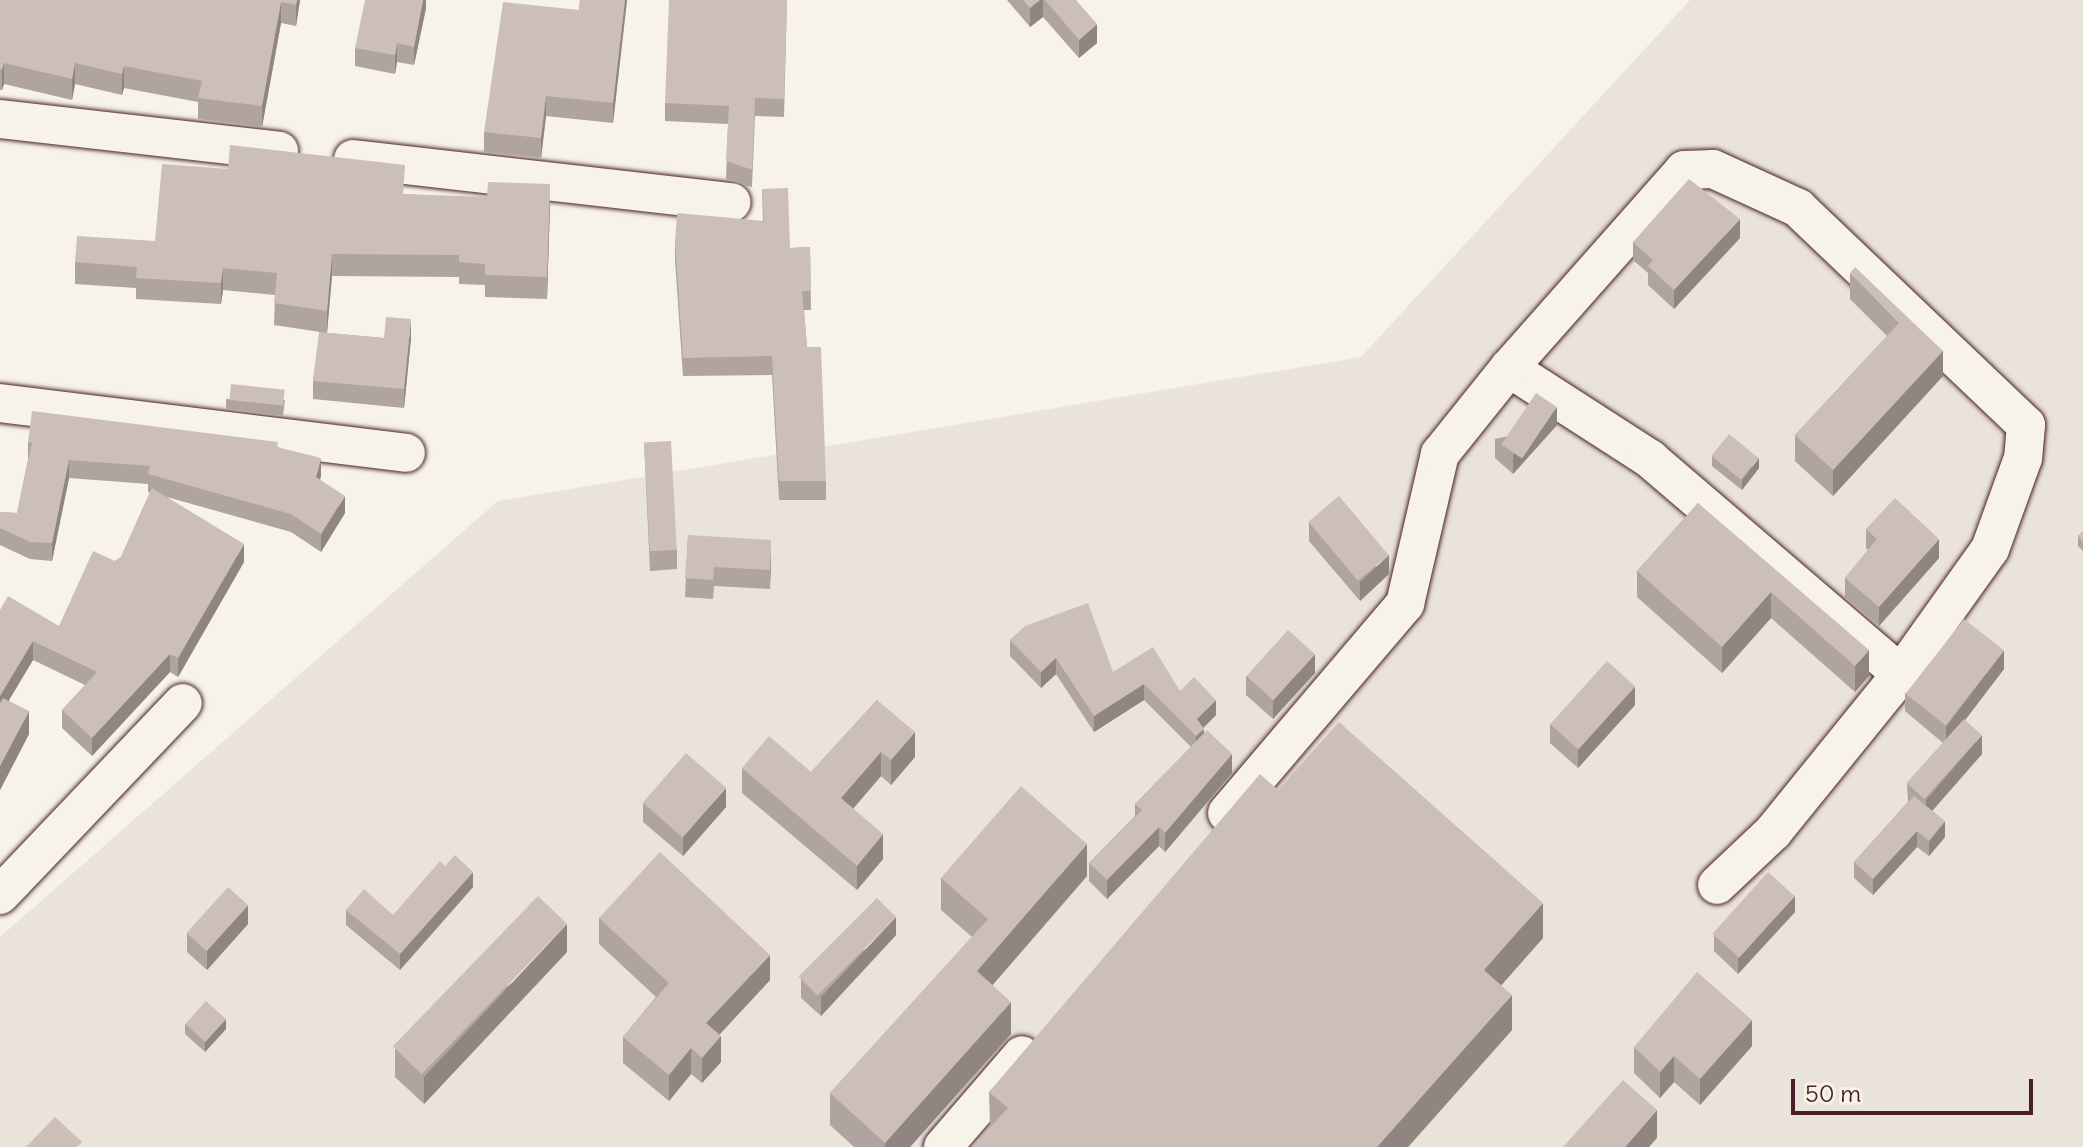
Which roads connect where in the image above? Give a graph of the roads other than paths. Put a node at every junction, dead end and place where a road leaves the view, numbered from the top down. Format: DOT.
graph roads {
  1 [pos="0,119"];
  2 [pos="732,202"];
  3 [pos="1509,368"];
  4 [pos="0,403"];
  5 [pos="406,453"];
  6 [pos="1901,674"];
  7 [pos="183,703"];
  8 [pos="1200,845"];
  9 [pos="1717,885"];
  10 [pos="0,895"];
  11 [pos="1046,1026"];
  12 [pos="943,1147"];
  1 -- 2 [label="street"];
  3 -- 6 [label="street"];
  3 -- 6 [label="street"];
  3 -- 8 [label="street"];
  4 -- 5 [label="street"];
  6 -- 9 [label="street"];
  7 -- 10 [label="street"];
  11 -- 12 [label="street"];
}
